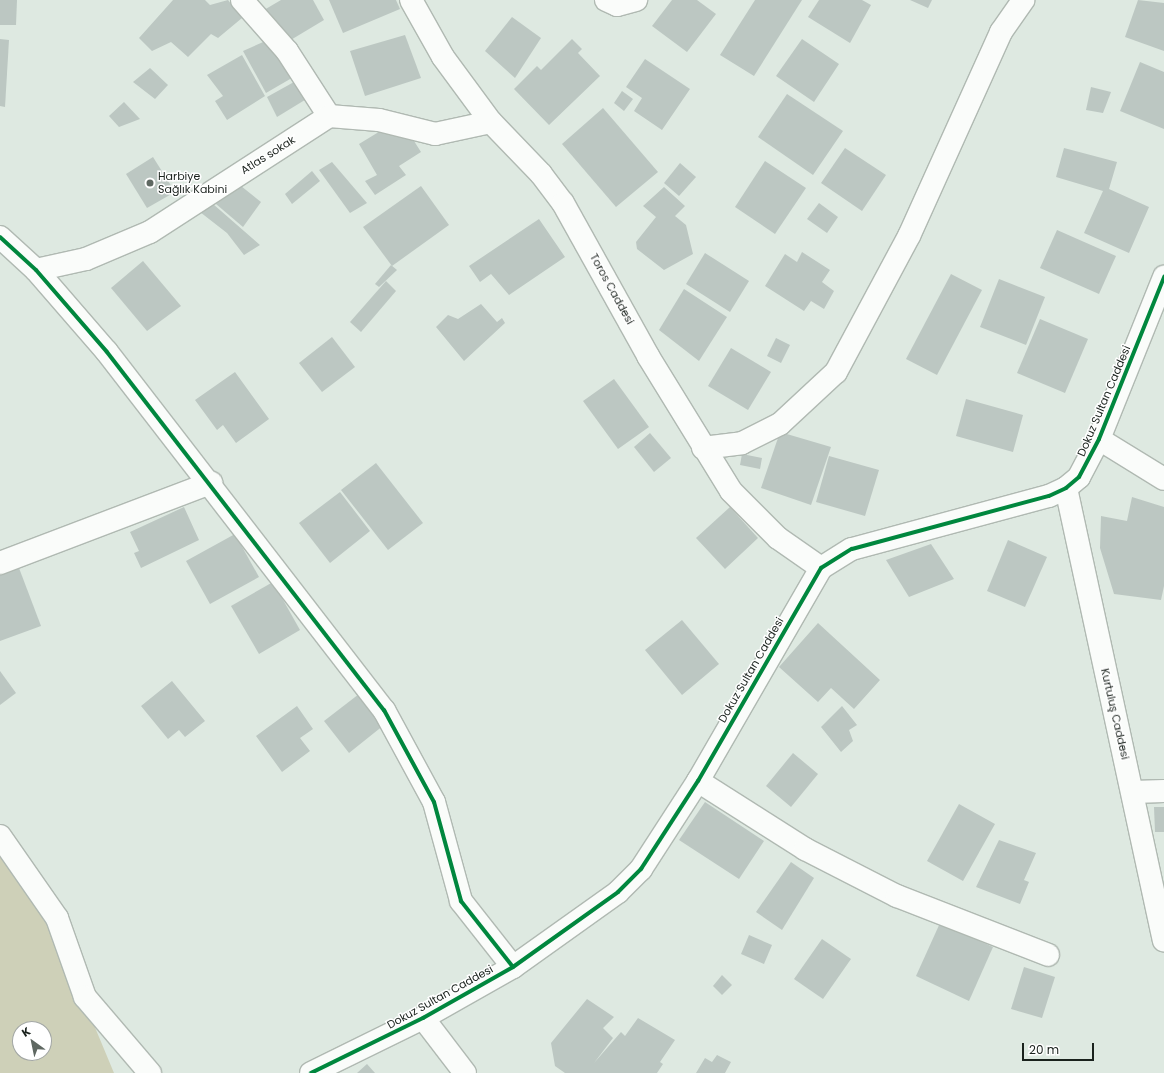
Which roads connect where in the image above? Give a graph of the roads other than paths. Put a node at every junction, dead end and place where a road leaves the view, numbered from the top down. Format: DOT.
graph roads {
  1 [pos="242,0"];
  2 [pos="411,0"];
  3 [pos="606,0"];
  4 [pos="636,0"];
  5 [pos="1024,0"];
  6 [pos="329,116"];
  7 [pos="492,122"];
  8 [pos="0,237"];
  9 [pos="36,270"];
  10 [pos="1164,277"];
  11 [pos="1099,439"];
  12 [pos="703,448"];
  13 [pos="1164,479"];
  14 [pos="211,483"];
  15 [pos="1066,488"];
  16 [pos="0,563"];
  17 [pos="821,568"];
  18 [pos="698,781"];
  19 [pos="1164,791"];
  20 [pos="1133,792"];
  21 [pos="0,836"];
  22 [pos="1164,940"];
  23 [pos="1048,955"];
  24 [pos="513,966"];
  25 [pos="423,1018"];
  26 [pos="150,1073"];
  27 [pos="311,1073"];
  28 [pos="465,1073"];
  1 -- 6 [label="street"];
  2 -- 7 [label="street, Toros Caddesi"];
  3 -- 4 [label="street"];
  5 -- 12 [label="street"];
  6 -- 7 [label="street"];
  6 -- 9 [label="street, Atlas sokak"];
  7 -- 12 [label="street, Toros Caddesi"];
  8 -- 9 [label="street"];
  9 -- 14 [label="street"];
  10 -- 11 [label="street, Dokuz Sultan Caddesi"];
  11 -- 13 [label="street"];
  11 -- 15 [label="street, Dokuz Sultan Caddesi"];
  12 -- 17 [label="street, Toros Caddesi"];
  14 -- 16 [label="street"];
  14 -- 24 [label="street"];
  15 -- 17 [label="street, Dokuz Sultan Caddesi"];
  15 -- 20 [label="street, Kurtuluş Caddesi"];
  17 -- 18 [label="street, Dokuz Sultan Caddesi"];
  18 -- 23 [label="street"];
  18 -- 24 [label="street, Dokuz Sultan Caddesi"];
  19 -- 20 [label="street"];
  20 -- 22 [label="street, Kurtuluş Caddesi"];
  21 -- 26 [label="street"];
  24 -- 25 [label="street, Dokuz Sultan Caddesi"];
  25 -- 27 [label="street, Dokuz Sultan Caddesi"];
  25 -- 28 [label="street"];
}
